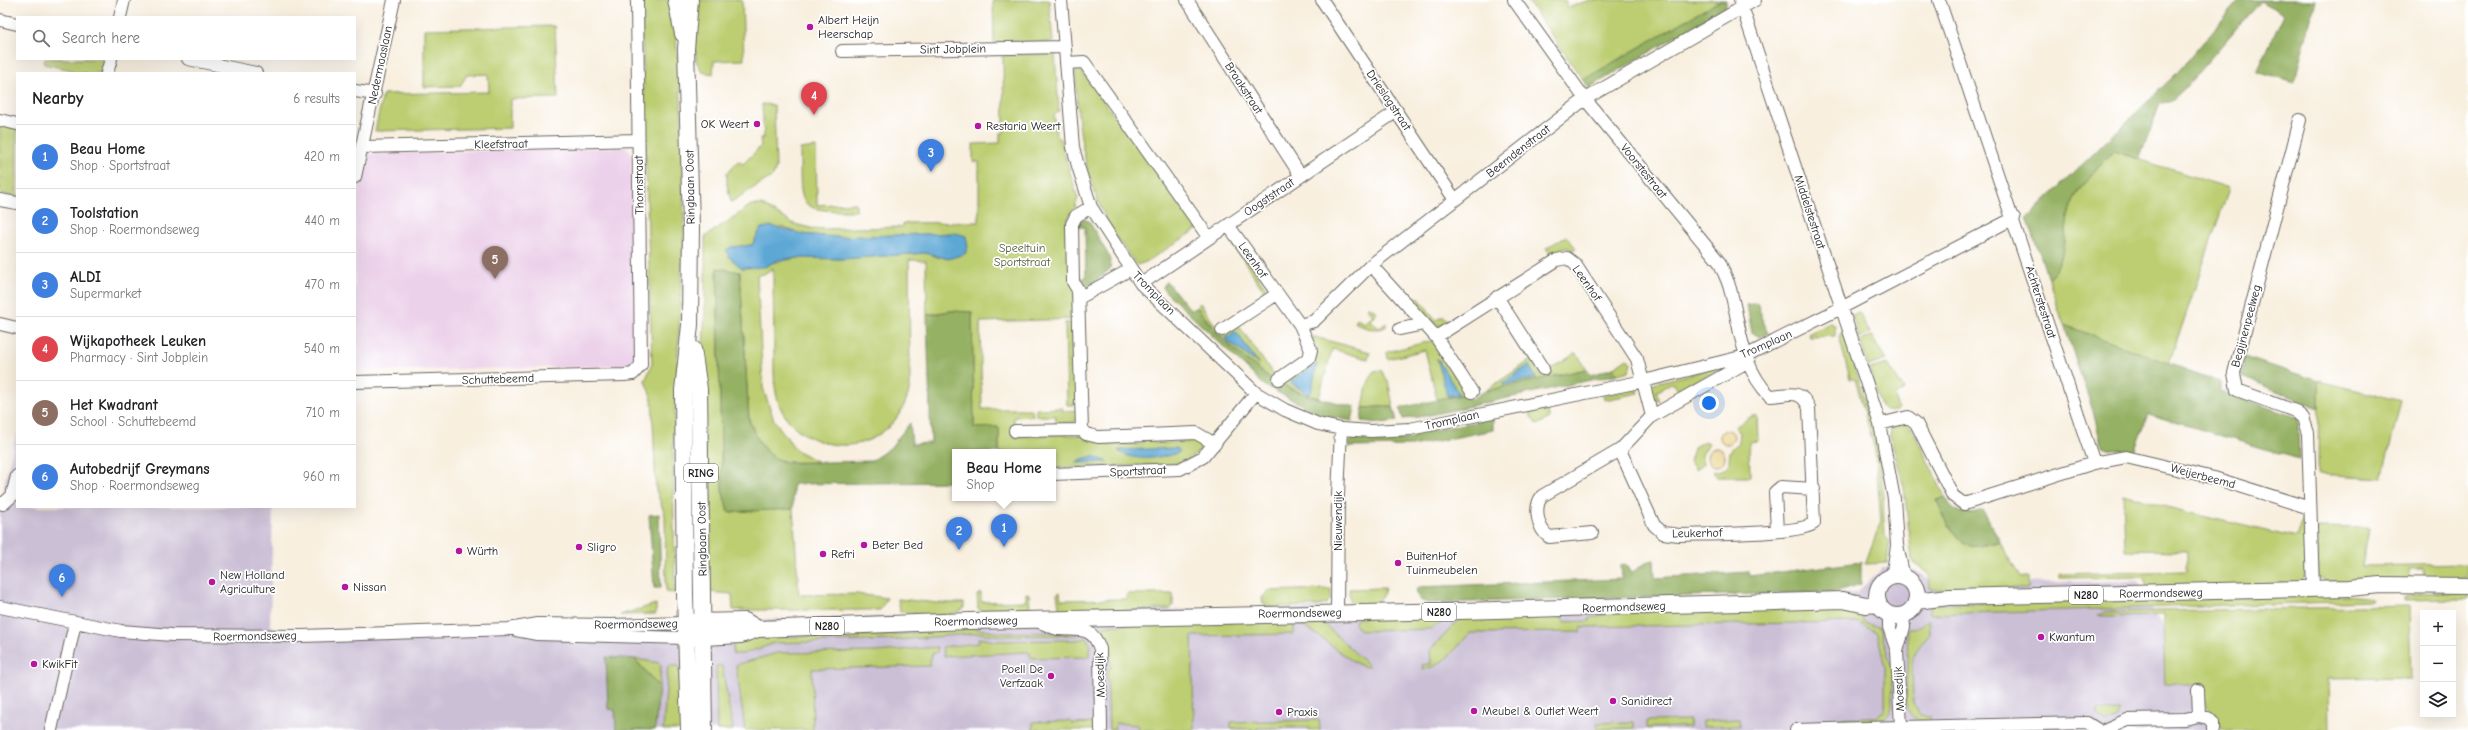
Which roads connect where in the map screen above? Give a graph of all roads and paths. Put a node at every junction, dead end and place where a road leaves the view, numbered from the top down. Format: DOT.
graph roads {
  1 [pos="124,0"];
  2 [pos="394,0"];
  3 [pos="638,0"];
  4 [pos="676,0"];
  5 [pos="690,0"];
  6 [pos="1061,0"];
  7 [pos="1187,0"];
  8 [pos="1322,0"];
  9 [pos="1514,0"];
  10 [pos="1755,0"];
  11 [pos="1939,0"];
  12 [pos="1741,3"];
  13 [pos="120,16"];
  14 [pos="0,20"];
  15 [pos="16,24"];
  16 [pos="1065,47"];
  17 [pos="686,48"];
  18 [pos="842,51"];
  19 [pos="111,60"];
  20 [pos="193,60"];
  21 [pos="1066,63"];
  22 [pos="107,72"];
  23 [pos="251,72"];
  24 [pos="356,91"];
  25 [pos="375,94"];
  26 [pos="1585,99"];
  27 [pos="1397,111"];
  28 [pos="0,120"];
  29 [pos="2300,120"];
  30 [pos="16,124"];
  31 [pos="638,140"];
  32 [pos="363,147"];
  33 [pos="356,173"];
  34 [pos="1301,176"];
  35 [pos="0,200"];
  36 [pos="1455,200"];
  37 [pos="16,203"];
  38 [pos="1091,207"];
  39 [pos="2014,218"];
  40 [pos="1228,225"];
  41 [pos="1209,238"];
  42 [pos="1372,265"];
  43 [pos="1131,269"];
  44 [pos="1141,284"];
  45 [pos="1277,294"];
  46 [pos="1497,297"];
  47 [pos="1079,298"];
  48 [pos="1841,308"];
  49 [pos="0,324"];
  50 [pos="1424,324"];
  51 [pos="690,325"];
  52 [pos="1300,325"];
  53 [pos="16,328"];
  54 [pos="1400,329"];
  55 [pos="1222,330"];
  56 [pos="1436,337"];
  57 [pos="1746,359"];
  58 [pos="638,369"];
  59 [pos="1543,369"];
  60 [pos="1279,379"];
  61 [pos="1644,381"];
  62 [pos="356,382"];
  63 [pos="1472,392"];
  64 [pos="1256,393"];
  65 [pos="1652,416"];
  66 [pos="1880,424"];
  67 [pos="1341,429"];
  68 [pos="1082,430"];
  69 [pos="1015,431"];
  70 [pos="1215,444"];
  71 [pos="1620,450"];
  72 [pos="2094,463"];
  73 [pos="1056,474"];
  74 [pos="16,480"];
  75 [pos="1814,488"];
  76 [pos="2,504"];
  77 [pos="2310,508"];
  78 [pos="1777,531"];
  79 [pos="1592,533"];
  80 [pos="1898,577"];
  81 [pos="2468,586"];
  82 [pos="2313,589"];
  83 [pos="1916,596"];
  84 [pos="1887,606"];
  85 [pos="0,607"];
  86 [pos="1337,613"];
  87 [pos="1034,620"];
  88 [pos="74,623"];
  89 [pos="686,630"];
  90 [pos="703,630"];
  91 [pos="2198,690"];
  92 [pos="2199,716"];
  93 [pos="1901,727"];
  94 [pos="51,730"];
  95 [pos="689,730"];
  96 [pos="704,730"];
  97 [pos="1101,730"];
  98 [pos="1796,730"];
  99 [pos="2098,730"];
  100 [pos="2104,730"];
  101 [pos="2213,730"];
  1 -- 13 [label="street"];
  2 -- 25 [label="street, Nedermaaslaan"];
  3 -- 31 [label="street, Thornstraat"];
  4 -- 17 [label="main road, Ringbaan Oost / RING"];
  5 -- 17 [label="main road, Ringbaan Oost / RING"];
  6 -- 16 [label="street, Tromplaan"];
  7 -- 34 [label="street, Braakstraat"];
  8 -- 27 [label="street, Drieslagstraat"];
  9 -- 26 [label="street, Voorstestraat"];
  10 -- 12 [label="street, Beemdenstraat"];
  11 -- 39 [label="street, Achterstestraat"];
  12 -- 26 [label="street, Beemdenstraat"];
  12 -- 48 [label="street, Middelstestraat"];
  14 -- 15 [label="street"];
  16 -- 18 [label="street, Sint Jobplein"];
  16 -- 21 [label="street, Tromplaan"];
  17 -- 51 [label="main road, Ringbaan Oost / RING"];
  19 -- 22 [label="street"];
  20 -- 23 [label="street"];
  21 -- 38 [label="street, Tromplaan"];
  21 -- 41 [label="street"];
  24 -- 25 [label="street"];
  25 -- 32 [label="street, Nedermaaslaan"];
  26 -- 36 [label="street, Beemdenstraat"];
  26 -- 57 [label="street, Voorstestraat"];
  27 -- 34 [label="street, Oogststraat"];
  27 -- 36 [label="street, Drieslagstraat"];
  28 -- 30 [label="street"];
  29 -- 77 [label="street, Begijnenpeelweg"];
  31 -- 32 [label="street, Kleefstraat"];
  31 -- 58 [label="street, Thornstraat"];
  32 -- 33 [label="street, Nedermaaslaan"];
  34 -- 40 [label="street, Oogststraat"];
  35 -- 37 [label="street"];
  36 -- 42 [label="street, Beemdenstraat"];
  38 -- 43 [label="street, Tromplaan"];
  38 -- 47 [label="street"];
  39 -- 48 [label="street, Tromplaan"];
  39 -- 72 [label="street, Achterstestraat"];
  40 -- 41 [label="street, Oogststraat"];
  40 -- 45 [label="street, Leenhof"];
  41 -- 44 [label="street, Oogststraat"];
  42 -- 50 [label="street"];
  42 -- 52 [label="street, Beemdenstraat"];
  43 -- 44 [label="street, Tromplaan"];
  43 -- 47 [label="street"];
  44 -- 64 [label="street, Tromplaan"];
  45 -- 52 [label="street, Leenhof"];
  45 -- 55 [label="street"];
  46 -- 56 [label="street, Leenhof"];
  46 -- 59 [label="street"];
  46 -- 61 [label="street, Leenhof"];
  47 -- 68 [label="street"];
  48 -- 57 [label="street, Tromplaan"];
  48 -- 66 [label="street, Middelstestraat"];
  49 -- 53 [label="street"];
  50 -- 54 [label="street"];
  50 -- 56 [label="street"];
  51 -- 89 [label="main road, Ringbaan Oost / RING"];
  51 -- 90 [label="main road, Ringbaan Oost / RING"];
  52 -- 60 [label="street, Leenhof"];
  56 -- 63 [label="street"];
  57 -- 61 [label="street, Tromplaan"];
  57 -- 65 [label="street"];
  57 -- 75 [label="street, Leukerhof"];
  58 -- 62 [label="street, Schuttebeemd"];
  61 -- 65 [label="street"];
  61 -- 67 [label="street, Tromplaan"];
  64 -- 67 [label="street, Tromplaan"];
  64 -- 70 [label="street, Sportstraat"];
  65 -- 71 [label="street"];
  66 -- 72 [label="street"];
  66 -- 80 [label="street, Middelstestraat"];
  67 -- 86 [label="street, Nieuwendijk"];
  68 -- 69 [label="street"];
  68 -- 70 [label="street"];
  70 -- 73 [label="street, Sportstraat"];
  71 -- 78 [label="street, Leukerhof"];
  71 -- 79 [label="street"];
  72 -- 77 [label="street, Weijerbeemd"];
  74 -- 76 [label="street"];
  75 -- 78 [label="street, Leukerhof"];
  75 -- 78 [label="street"];
  77 -- 82 [label="street, Begijnenpeelweg"];
  80 -- 83 [label="main road"];
  80 -- 84 [label="main road"];
  81 -- 82 [label="main road, Roermondseweg / N280"];
  82 -- 83 [label="main road, Roermondseweg / N280"];
  83 -- 84 [label="main road"];
  84 -- 86 [label="main road, Roermondseweg / N280"];
  84 -- 93 [label="street, Moesdijk"];
  85 -- 88 [label="street, Roermondseweg"];
  86 -- 87 [label="main road, Roermondseweg / N280"];
  87 -- 90 [label="main road, Roermondseweg / N280"];
  87 -- 97 [label="street, Moesdijk"];
  88 -- 89 [label="street, Roermondseweg"];
  88 -- 94 [label="street"];
  89 -- 90 [label="main road, Roermondseweg / N280"];
  89 -- 95 [label="main road, Ringbaan Oost / RING"];
  90 -- 96 [label="main road, Ringbaan Oost / RING"];
  91 -- 92 [label="street"];
  92 -- 100 [label="street"];
  92 -- 101 [label="street"];
  93 -- 98 [label="street, Moesdijk"];
  93 -- 99 [label="street, Moesdijk"];
}
